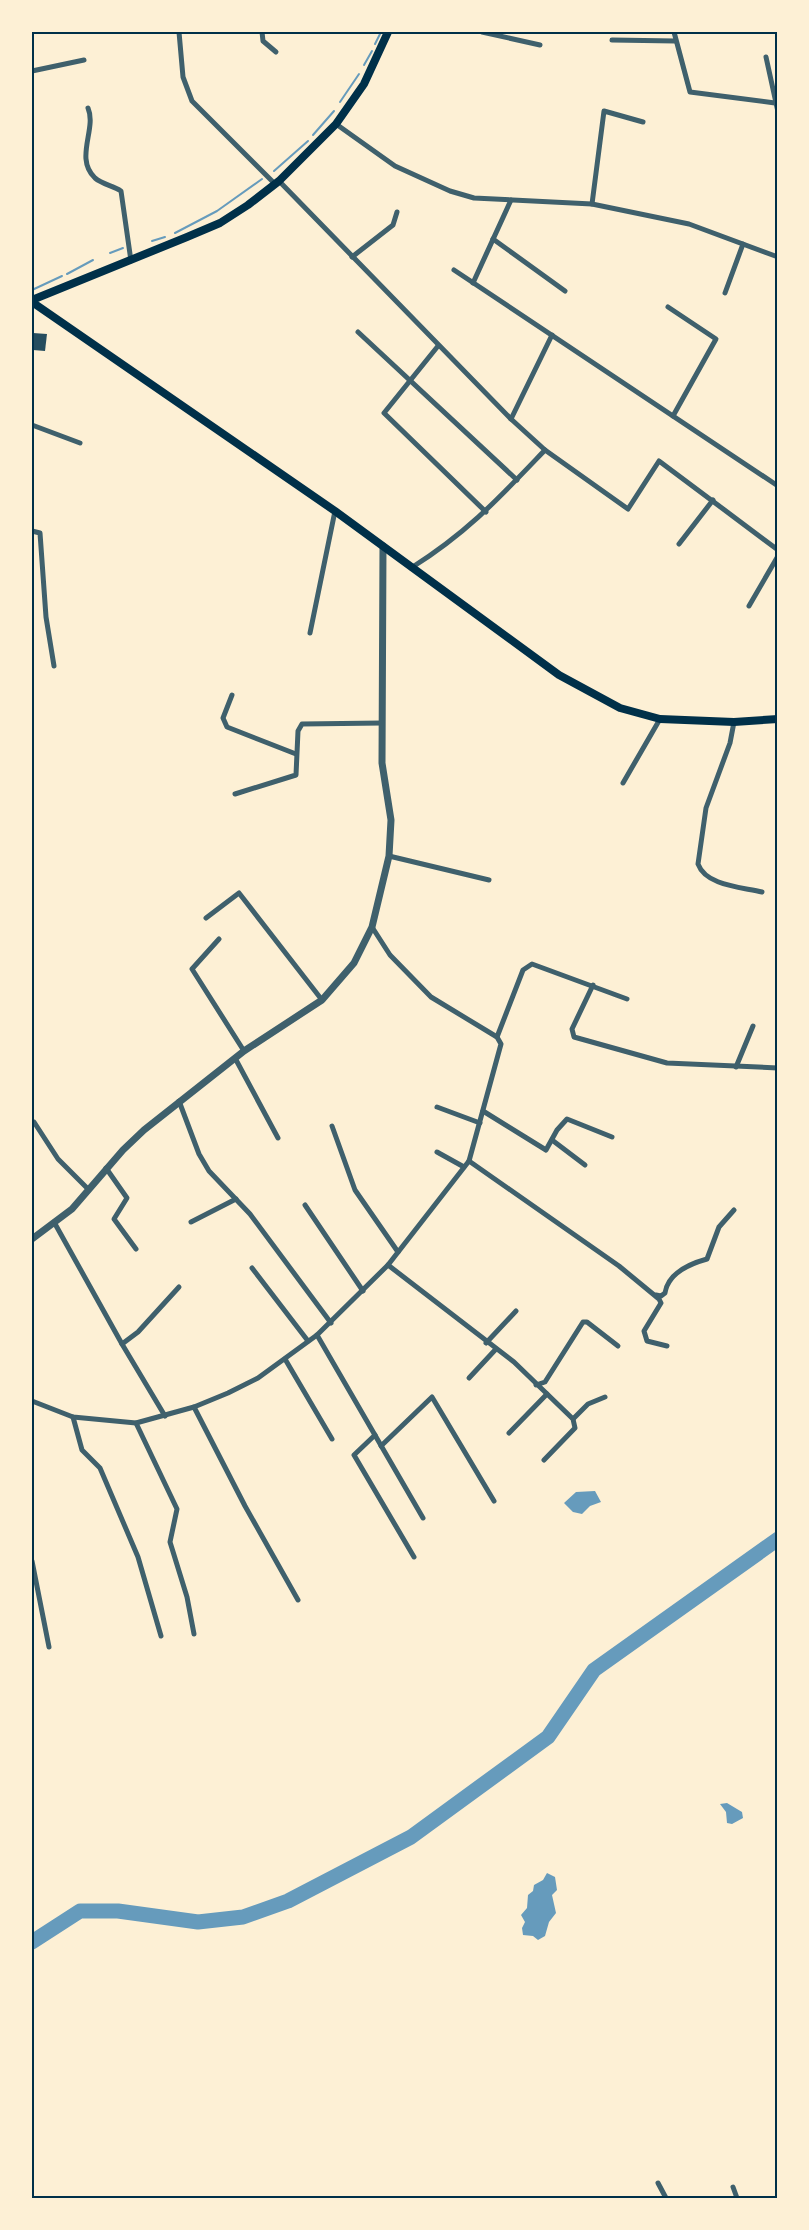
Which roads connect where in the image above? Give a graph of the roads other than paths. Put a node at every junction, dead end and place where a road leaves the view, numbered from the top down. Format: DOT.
graph roads {
  1 [pos="179,32"];
  2 [pos="262,32"];
  3 [pos="388,32"];
  4 [pos="482,32"];
  5 [pos="674,32"];
  6 [pos="612,40"];
  7 [pos="675,41"];
  8 [pos="540,45"];
  9 [pos="276,52"];
  10 [pos="766,57"];
  11 [pos="84,60"];
  12 [pos="32,71"];
  13 [pos="775,103"];
  14 [pos="88,108"];
  15 [pos="777,112"];
  16 [pos="643,123"];
  17 [pos="336,124"];
  18 [pos="277,182"];
  19 [pos="511,200"];
  20 [pos="592,204"];
  21 [pos="397,212"];
  22 [pos="493,239"];
  23 [pos="743,244"];
  24 [pos="352,257"];
  25 [pos="777,257"];
  26 [pos="131,261"];
  27 [pos="454,270"];
  28 [pos="473,282"];
  29 [pos="566,291"];
  30 [pos="725,293"];
  31 [pos="32,301"];
  32 [pos="668,307"];
  33 [pos="358,332"];
  34 [pos="552,335"];
  35 [pos="438,346"];
  36 [pos="410,381"];
  37 [pos="673,416"];
  38 [pos="511,419"];
  39 [pos="32,425"];
  40 [pos="80,443"];
  41 [pos="545,450"];
  42 [pos="517,480"];
  43 [pos="777,486"];
  44 [pos="713,500"];
  45 [pos="335,511"];
  46 [pos="486,512"];
  47 [pos="32,531"];
  48 [pos="679,544"];
  49 [pos="383,546"];
  50 [pos="777,550"];
  51 [pos="777,556"];
  52 [pos="411,568"];
  53 [pos="749,606"];
  54 [pos="310,633"];
  55 [pos="54,666"];
  56 [pos="232,695"];
  57 [pos="660,719"];
  58 [pos="777,719"];
  59 [pos="734,722"];
  60 [pos="382,723"];
  61 [pos="296,754"];
  62 [pos="623,783"];
  63 [pos="235,794"];
  64 [pos="389,856"];
  65 [pos="489,879"];
  66 [pos="762,892"];
  67 [pos="206,918"];
  68 [pos="372,927"];
  69 [pos="219,939"];
  70 [pos="593,985"];
  71 [pos="627,999"];
  72 [pos="322,1000"];
  73 [pos="753,1026"];
  74 [pos="497,1037"];
  75 [pos="244,1051"];
  76 [pos="235,1058"];
  77 [pos="736,1067"];
  78 [pos="777,1068"];
  79 [pos="179,1101"];
  80 [pos="437,1107"];
  81 [pos="483,1112"];
  82 [pos="480,1123"];
  83 [pos="32,1124"];
  84 [pos="332,1126"];
  85 [pos="278,1137"];
  86 [pos="612,1137"];
  87 [pos="552,1140"];
  88 [pos="436,1152"];
  89 [pos="469,1161"];
  90 [pos="585,1166"];
  91 [pos="464,1167"];
  92 [pos="106,1168"];
  93 [pos="89,1190"];
  94 [pos="236,1199"];
  95 [pos="304,1205"];
  96 [pos="734,1210"];
  97 [pos="54,1222"];
  98 [pos="191,1222"];
  99 [pos="32,1239"];
  100 [pos="136,1249"];
  101 [pos="398,1252"];
  102 [pos="388,1265"];
  103 [pos="252,1268"];
  104 [pos="179,1287"];
  105 [pos="363,1291"];
  106 [pos="654,1295"];
  107 [pos="516,1311"];
  108 [pos="331,1323"];
  109 [pos="317,1335"];
  110 [pos="308,1341"];
  111 [pos="486,1343"];
  112 [pos="122,1344"];
  113 [pos="618,1346"];
  114 [pos="667,1346"];
  115 [pos="496,1349"];
  116 [pos="285,1359"];
  117 [pos="469,1378"];
  118 [pos="536,1384"];
  119 [pos="546,1394"];
  120 [pos="605,1397"];
  121 [pos="32,1401"];
  122 [pos="194,1407"];
  123 [pos="165,1416"];
  124 [pos="73,1417"];
  125 [pos="573,1419"];
  126 [pos="136,1423"];
  127 [pos="509,1433"];
  128 [pos="375,1435"];
  129 [pos="332,1440"];
  130 [pos="381,1446"];
  131 [pos="544,1460"];
  132 [pos="494,1501"];
  133 [pos="423,1518"];
  134 [pos="414,1557"];
  135 [pos="32,1561"];
  136 [pos="298,1600"];
  137 [pos="194,1634"];
  138 [pos="161,1636"];
  139 [pos="48,1647"];
  140 [pos="658,2183"];
  141 [pos="733,2187"];
  142 [pos="666,2199"];
  143 [pos="736,2199"];
  1 -- 18 [label="street"];
  2 -- 9 [label="street"];
  3 -- 17 [label="main road"];
  4 -- 8 [label="street"];
  5 -- 7 [label="street"];
  6 -- 7 [label="street"];
  7 -- 13 [label="street"];
  10 -- 13 [label="street"];
  11 -- 12 [label="street"];
  13 -- 15 [label="street"];
  14 -- 26 [label="street"];
  16 -- 20 [label="street"];
  17 -- 18 [label="main road"];
  17 -- 19 [label="street"];
  18 -- 24 [label="street"];
  18 -- 26 [label="main road"];
  19 -- 20 [label="street"];
  19 -- 22 [label="street"];
  20 -- 23 [label="street"];
  21 -- 24 [label="street"];
  22 -- 28 [label="street"];
  22 -- 29 [label="street"];
  23 -- 25 [label="street"];
  23 -- 30 [label="street"];
  24 -- 35 [label="street"];
  26 -- 31 [label="main road"];
  27 -- 28 [label="street"];
  28 -- 34 [label="street"];
  31 -- 45 [label="main road"];
  32 -- 37 [label="street"];
  33 -- 36 [label="street"];
  34 -- 37 [label="street"];
  34 -- 38 [label="street"];
  35 -- 36 [label="street"];
  35 -- 38 [label="street"];
  36 -- 42 [label="street"];
  36 -- 46 [label="street"];
  37 -- 43 [label="street"];
  38 -- 41 [label="street"];
  39 -- 40 [label="street"];
  41 -- 42 [label="street"];
  41 -- 44 [label="street"];
  42 -- 46 [label="street"];
  44 -- 48 [label="street"];
  44 -- 50 [label="street"];
  45 -- 49 [label="main road"];
  45 -- 54 [label="street"];
  46 -- 52 [label="street"];
  47 -- 55 [label="street"];
  49 -- 52 [label="main road"];
  49 -- 60 [label="street"];
  51 -- 53 [label="street"];
  52 -- 57 [label="main road"];
  56 -- 61 [label="street"];
  57 -- 59 [label="main road"];
  57 -- 62 [label="street"];
  58 -- 59 [label="main road"];
  59 -- 66 [label="street"];
  60 -- 61 [label="street"];
  60 -- 64 [label="street"];
  61 -- 63 [label="street"];
  64 -- 65 [label="street"];
  64 -- 68 [label="street"];
  67 -- 72 [label="street"];
  68 -- 72 [label="street"];
  68 -- 74 [label="street"];
  69 -- 75 [label="street"];
  70 -- 71 [label="street"];
  70 -- 74 [label="street"];
  70 -- 77 [label="street"];
  72 -- 75 [label="street"];
  73 -- 77 [label="street"];
  74 -- 81 [label="street"];
  75 -- 76 [label="street"];
  76 -- 79 [label="street"];
  76 -- 85 [label="street"];
  77 -- 78 [label="street"];
  79 -- 92 [label="street"];
  79 -- 94 [label="street"];
  80 -- 82 [label="street"];
  81 -- 82 [label="street"];
  81 -- 87 [label="street"];
  82 -- 89 [label="street"];
  83 -- 93 [label="street"];
  84 -- 101 [label="street"];
  86 -- 87 [label="street"];
  87 -- 90 [label="street"];
  88 -- 91 [label="street"];
  89 -- 91 [label="street"];
  89 -- 106 [label="street"];
  91 -- 101 [label="street"];
  92 -- 93 [label="street"];
  92 -- 100 [label="street"];
  93 -- 97 [label="street"];
  94 -- 98 [label="street"];
  94 -- 108 [label="street"];
  95 -- 105 [label="street"];
  96 -- 106 [label="street"];
  97 -- 99 [label="street"];
  97 -- 112 [label="street"];
  101 -- 102 [label="street"];
  102 -- 105 [label="street"];
  102 -- 111 [label="street"];
  103 -- 110 [label="street"];
  104 -- 112 [label="street"];
  105 -- 108 [label="street"];
  106 -- 114 [label="street"];
  107 -- 111 [label="street"];
  108 -- 109 [label="street"];
  109 -- 110 [label="street"];
  109 -- 128 [label="street"];
  110 -- 116 [label="street"];
  111 -- 115 [label="street"];
  112 -- 123 [label="street"];
  113 -- 118 [label="street"];
  115 -- 117 [label="street"];
  115 -- 118 [label="street"];
  116 -- 122 [label="street"];
  116 -- 129 [label="street"];
  118 -- 119 [label="street"];
  119 -- 125 [label="street"];
  119 -- 127 [label="street"];
  120 -- 125 [label="street"];
  121 -- 124 [label="street"];
  122 -- 123 [label="street"];
  122 -- 136 [label="street"];
  123 -- 126 [label="street"];
  124 -- 126 [label="street"];
  124 -- 138 [label="street"];
  125 -- 131 [label="street"];
  126 -- 137 [label="street"];
  128 -- 130 [label="street"];
  128 -- 134 [label="street"];
  130 -- 132 [label="street"];
  130 -- 133 [label="street"];
  135 -- 139 [label="street"];
  140 -- 142 [label="street"];
  141 -- 143 [label="street"];
}
